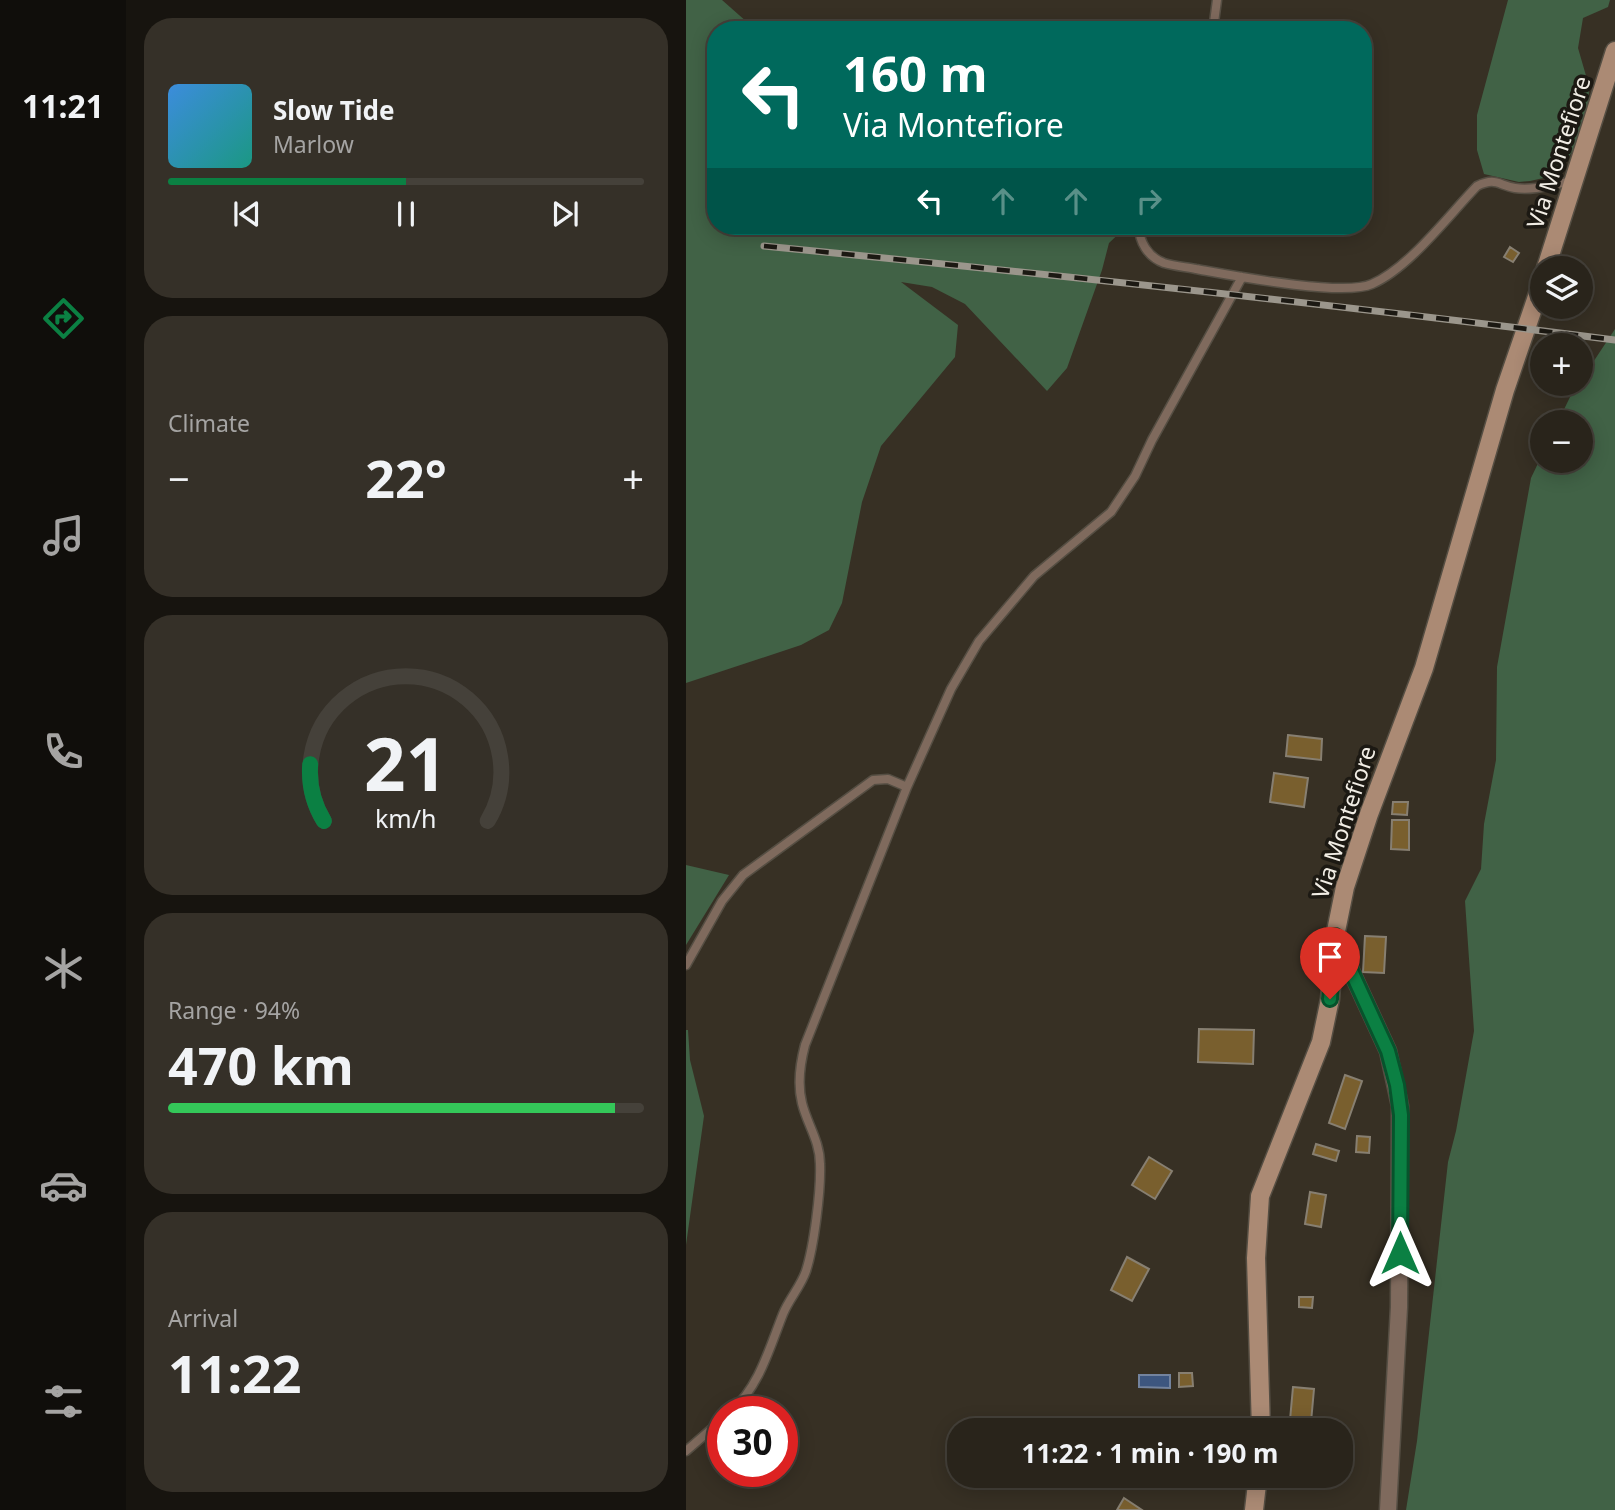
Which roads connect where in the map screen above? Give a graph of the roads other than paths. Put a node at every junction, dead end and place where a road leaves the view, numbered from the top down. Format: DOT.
graph roads {
  1 [pos="1217,0"];
  2 [pos="1214,21"];
  3 [pos="1615,51"];
  4 [pos="1576,181"];
  5 [pos="1139,235"];
  6 [pos="1550,256"];
  7 [pos="1242,277"];
  8 [pos="1530,317"];
  9 [pos="907,787"];
  10 [pos="1335,936"];
  11 [pos="686,965"];
  12 [pos="745,1396"];
  13 [pos="1261,1418"];
  14 [pos="707,1433"];
  15 [pos="686,1451"];
  16 [pos="1257,1488"];
  17 [pos="1254,1510"];
  18 [pos="1388,1510"];
  1 -- 2 [label="lane"];
  3 -- 4 [label="main road, Via Montefiore"];
  4 -- 6 [label="main road, Via Montefiore"];
  4 -- 7 [label="lane"];
  5 -- 7 [label="lane"];
  7 -- 9 [label="lane"];
  8 -- 10 [label="main road, Via Montefiore"];
  9 -- 11 [label="lane"];
  9 -- 12 [label="lane"];
  10 -- 13 [label="main road, Via Montefiore"];
  10 -- 18 [label="street"];
  14 -- 15 [label="lane"];
  16 -- 17 [label="main road"];
}
